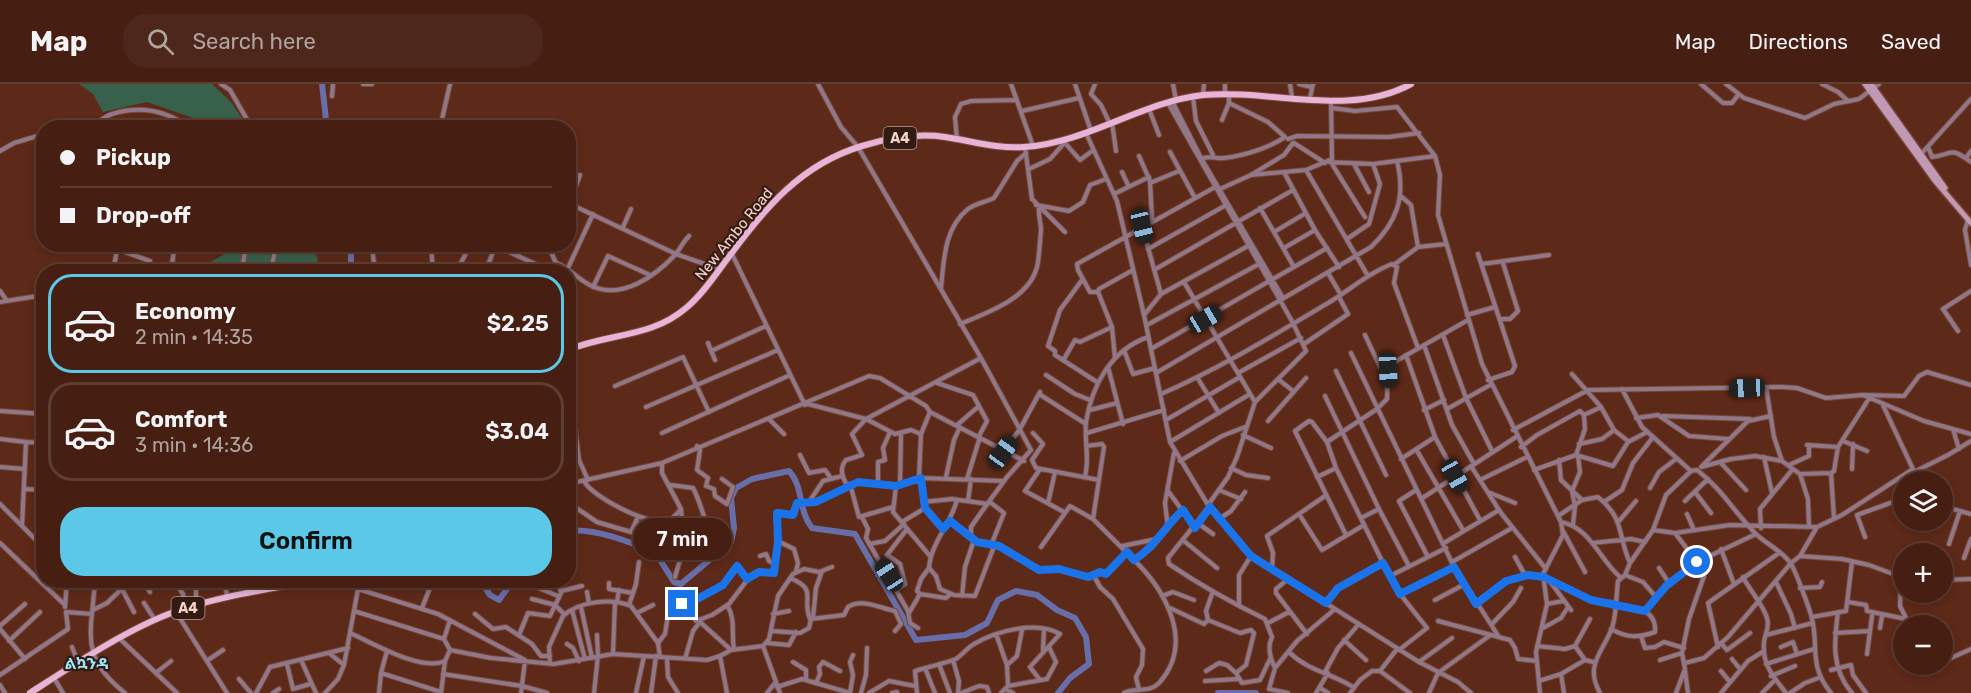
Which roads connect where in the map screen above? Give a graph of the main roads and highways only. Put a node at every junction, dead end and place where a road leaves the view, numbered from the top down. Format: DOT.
graph roads {
  1 [pos="1411,84"];
  2 [pos="1865,84"];
  3 [pos="1872,88"];
  4 [pos="1954,202"];
  5 [pos="1969,221"];
  6 [pos="576,347"];
  7 [pos="281,588"];
  8 [pos="30,693"];
  1 -- 6 [label="main road, New Ambo Road / A4"];
  2 -- 3 [label="main road"];
  3 -- 4 [label="main road"];
  3 -- 4 [label="main road"];
  4 -- 5 [label="main road"];
  7 -- 8 [label="main road, A4"];
}
